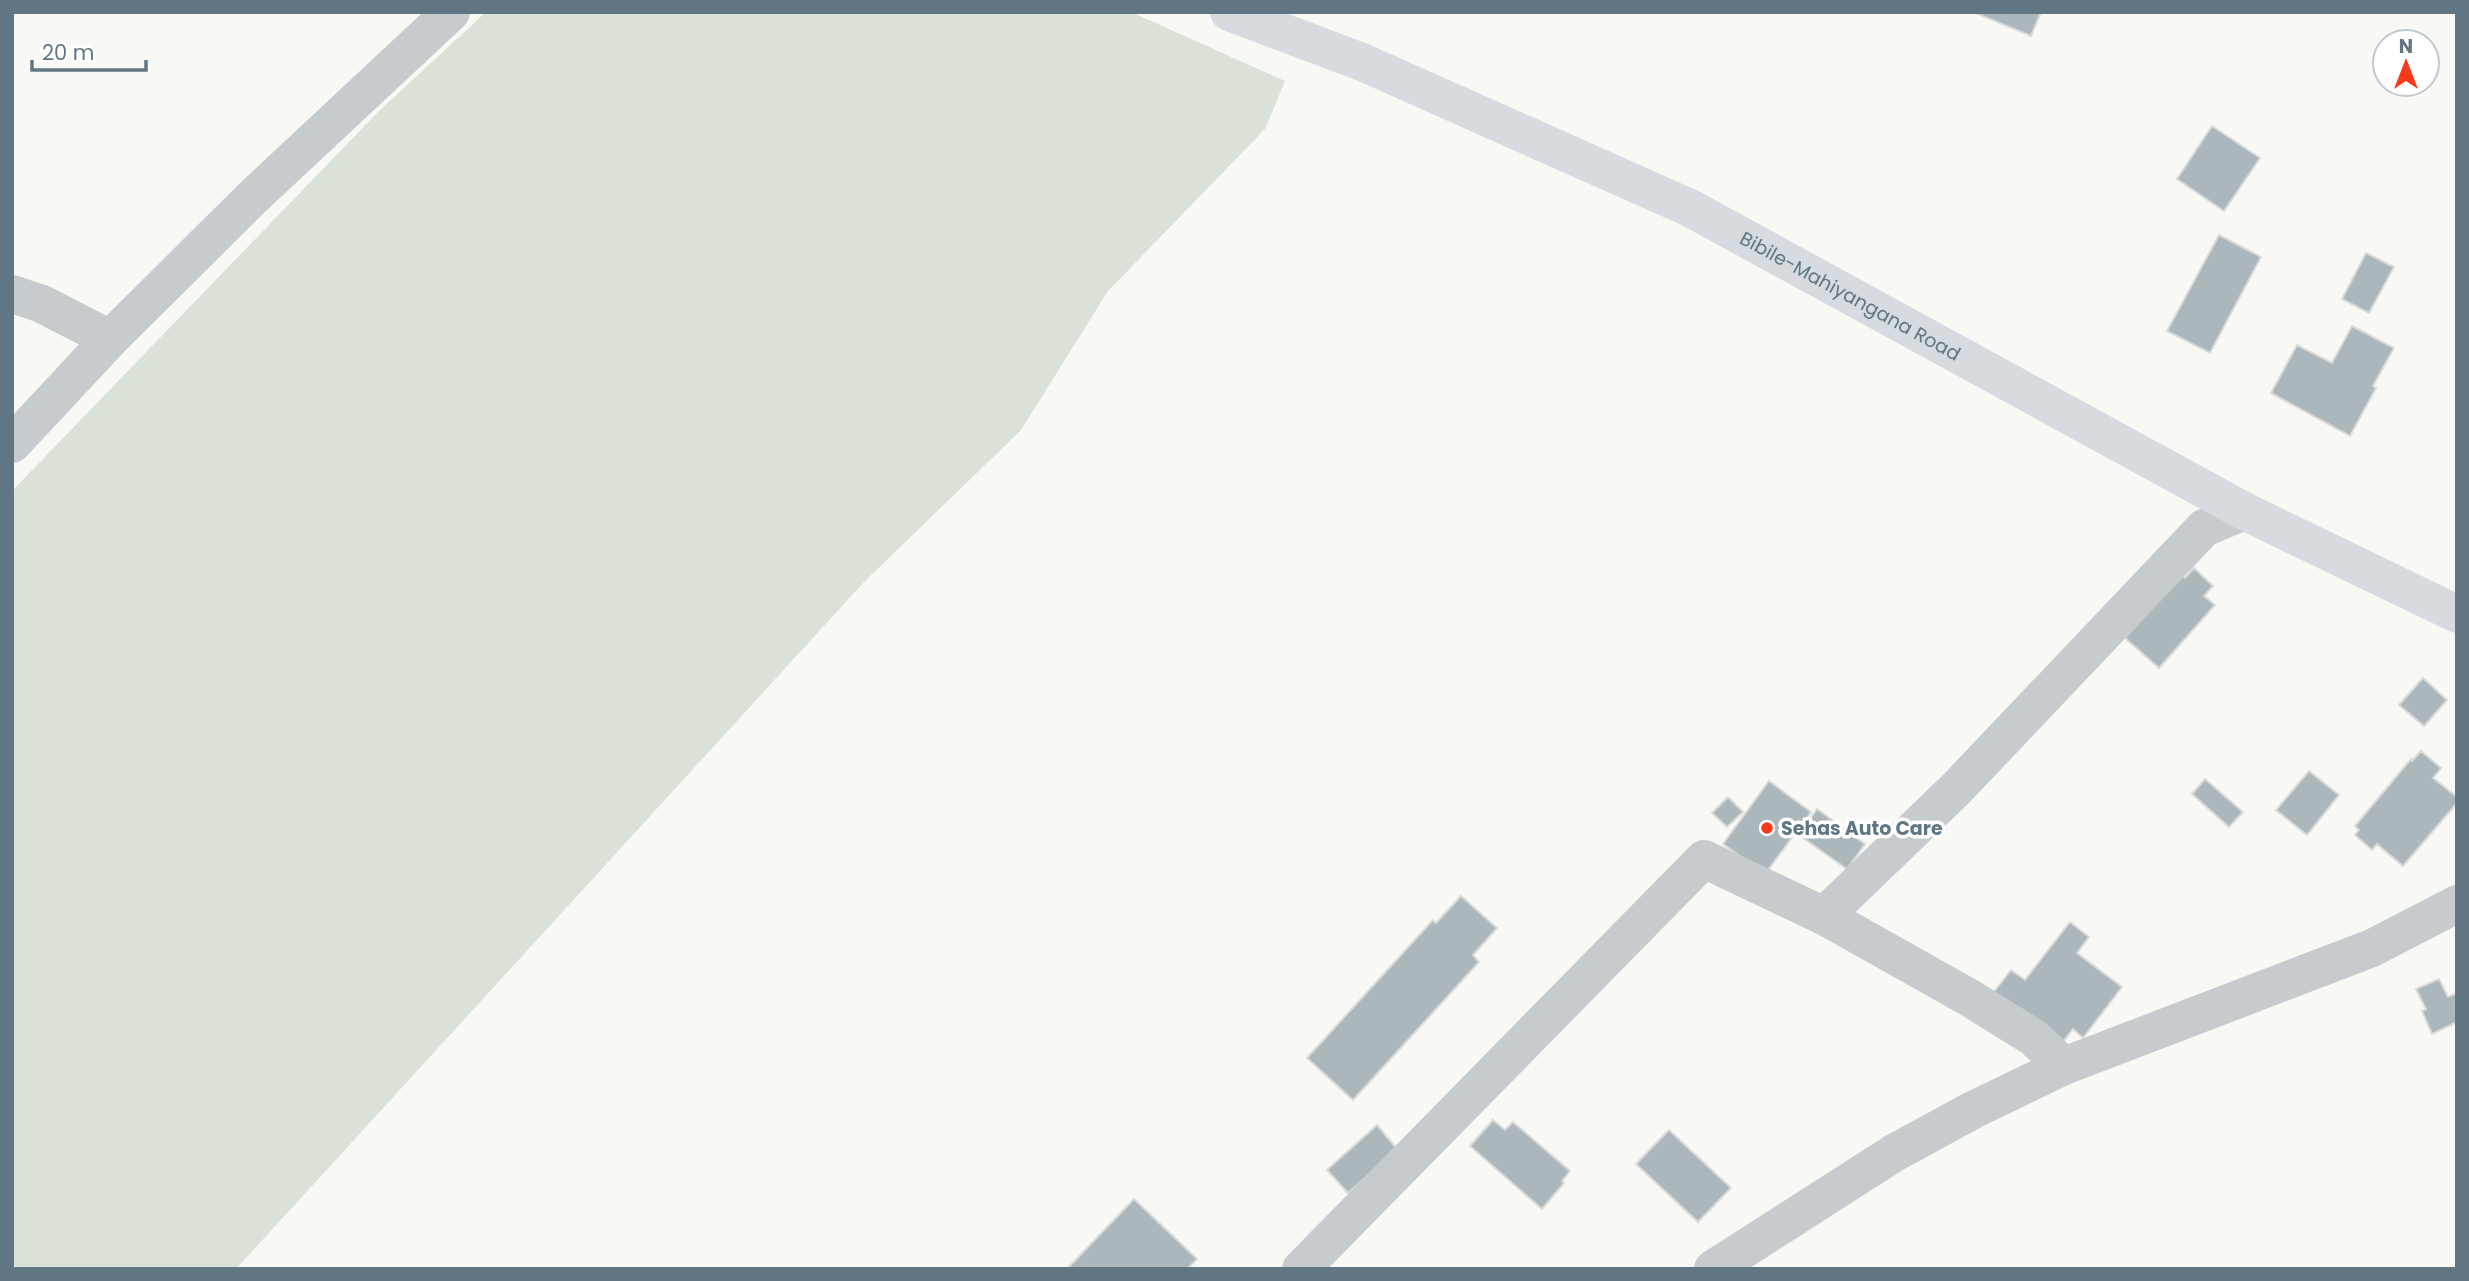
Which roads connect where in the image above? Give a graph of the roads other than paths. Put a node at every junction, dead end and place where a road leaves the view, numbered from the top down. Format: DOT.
graph roads {
  1 [pos="451,12"];
  2 [pos="1229,12"];
  3 [pos="12,294"];
  4 [pos="110,340"];
  5 [pos="12,444"];
  6 [pos="2244,512"];
  7 [pos="2457,614"];
  8 [pos="2457,904"];
  9 [pos="1824,916"];
  10 [pos="2064,1066"];
  11 [pos="1301,1269"];
  12 [pos="1713,1269"];
  1 -- 4 [label="street"];
  2 -- 6 [label="main road, Bibile-Mahiyangana Road"];
  3 -- 4 [label="street"];
  4 -- 5 [label="street"];
  6 -- 7 [label="main road, Bibile-Mahiyangana Road"];
  6 -- 9 [label="street"];
  8 -- 10 [label="street"];
  9 -- 10 [label="street"];
  9 -- 11 [label="street"];
  10 -- 12 [label="street"];
}
